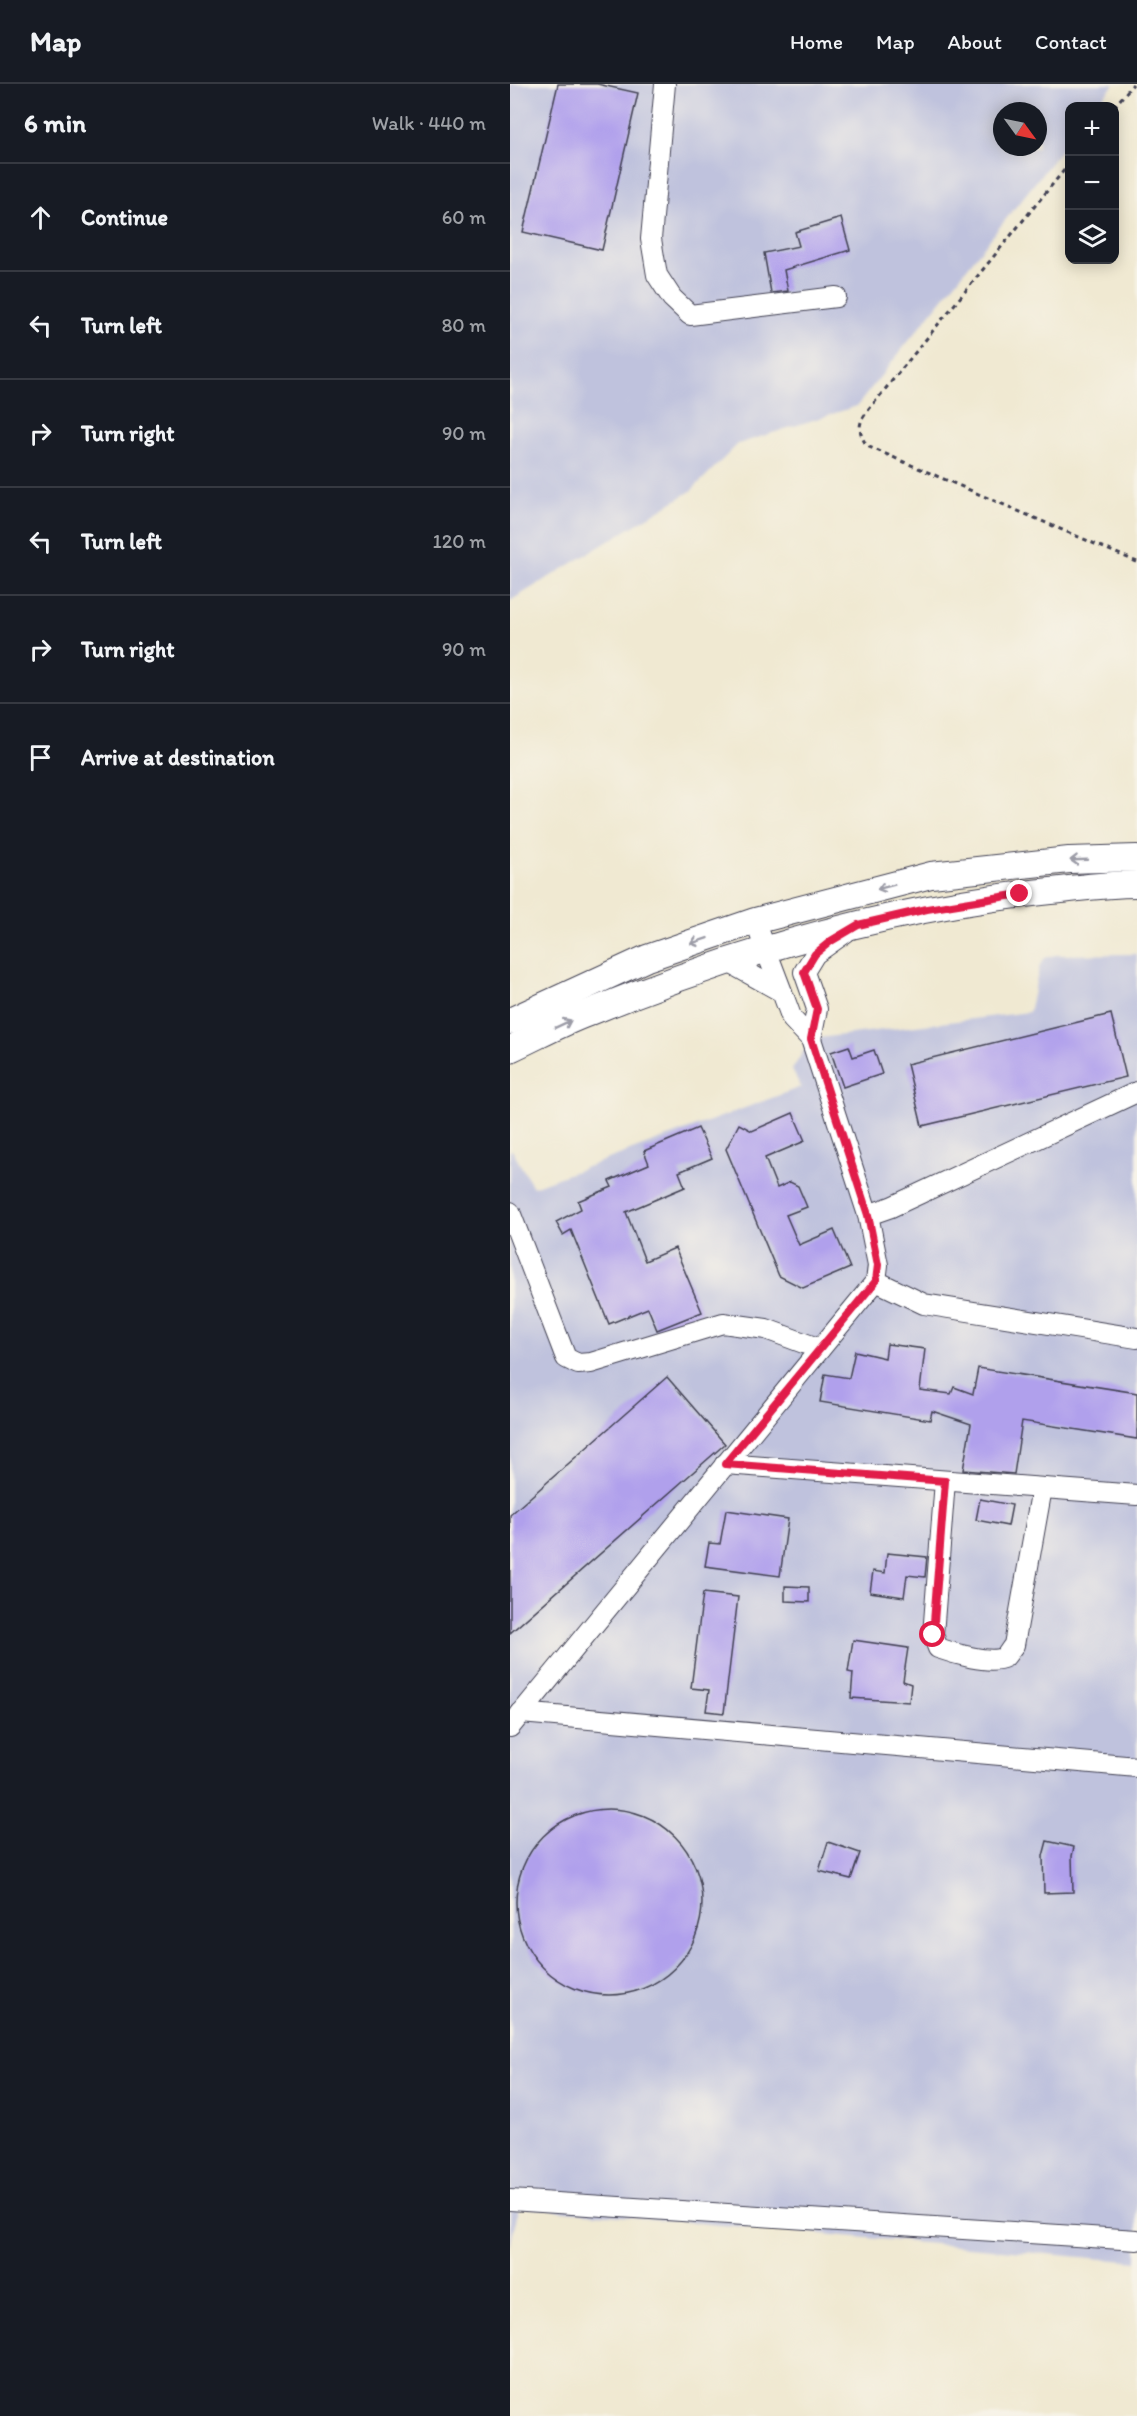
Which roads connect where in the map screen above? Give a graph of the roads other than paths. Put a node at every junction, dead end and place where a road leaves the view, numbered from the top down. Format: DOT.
graph roads {
  1 [pos="665,84"];
  2 [pos="836,297"];
  3 [pos="1137,858"];
  4 [pos="1137,884"];
  5 [pos="786,914"];
  6 [pos="755,921"];
  7 [pos="858,925"];
  8 [pos="796,942"];
  9 [pos="767,949"];
  10 [pos="730,963"];
  11 [pos="804,972"];
  12 [pos="782,992"];
  13 [pos="510,1021"];
  14 [pos="811,1039"];
  15 [pos="510,1049"];
  16 [pos="1137,1092"];
  17 [pos="510,1212"];
  18 [pos="868,1215"];
  19 [pos="876,1281"];
  20 [pos="1137,1338"];
  21 [pos="820,1349"];
  22 [pos="725,1464"];
  23 [pos="945,1481"];
  24 [pos="1042,1488"];
  25 [pos="1137,1495"];
  26 [pos="515,1720"];
  27 [pos="1137,1767"];
  28 [pos="510,2200"];
  29 [pos="1137,2240"];
  1 -- 2 [label="lane"];
  3 -- 5 [label="main road, one-way"];
  4 -- 7 [label="main road"];
  5 -- 6 [label="main road"];
  5 -- 8 [label="lane"];
  6 -- 9 [label="lane"];
  6 -- 13 [label="main road, one-way"];
  7 -- 8 [label="main road"];
  7 -- 11 [label="lane"];
  8 -- 9 [label="main road"];
  8 -- 11 [label="lane"];
  9 -- 10 [label="main road"];
  9 -- 12 [label="lane"];
  10 -- 12 [label="lane"];
  15 -- 10 [label="main road, one-way"];
  11 -- 14 [label="lane"];
  12 -- 14 [label="lane"];
  14 -- 18 [label="lane"];
  16 -- 18 [label="lane"];
  17 -- 21 [label="lane"];
  18 -- 19 [label="lane"];
  19 -- 20 [label="lane"];
  19 -- 21 [label="lane"];
  21 -- 22 [label="lane"];
  22 -- 23 [label="lane"];
  22 -- 26 [label="lane"];
  23 -- 24 [label="lane"];
  23 -- 24 [label="lane"];
  24 -- 25 [label="lane"];
  26 -- 27 [label="lane"];
  28 -- 29 [label="lane"];
}
